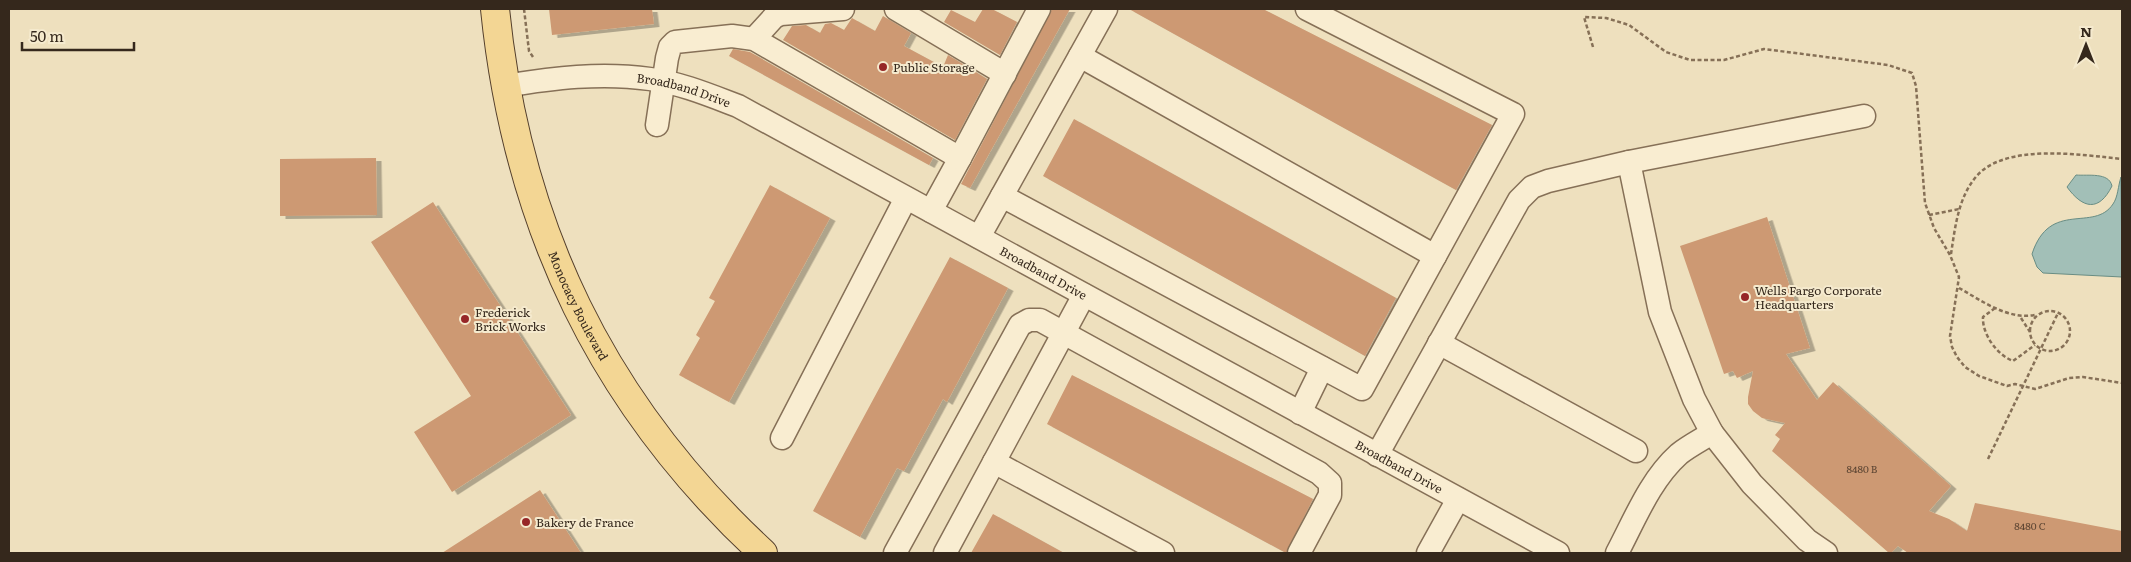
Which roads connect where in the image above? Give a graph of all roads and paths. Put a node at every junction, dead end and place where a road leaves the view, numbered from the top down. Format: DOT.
graph roads {
  1 [pos="495,9"];
  2 [pos="524,9"];
  3 [pos="843,9"];
  4 [pos="896,9"];
  5 [pos="1039,9"];
  6 [pos="1106,9"];
  7 [pos="1307,9"];
  8 [pos="754,39"];
  9 [pos="1593,47"];
  10 [pos="1080,56"];
  11 [pos="533,57"];
  12 [pos="1005,74"];
  13 [pos="663,81"];
  14 [pos="505,86"];
  15 [pos="1864,116"];
  16 [pos="657,125"];
  17 [pos="960,158"];
  18 [pos="2122,159"];
  19 [pos="1629,162"];
  20 [pos="1002,196"];
  21 [pos="906,198"];
  22 [pos="1959,209"];
  23 [pos="931,211"];
  24 [pos="1928,215"];
  25 [pos="979,237"];
  26 [pos="1950,255"];
  27 [pos="1435,256"];
  28 [pos="1959,288"];
  29 [pos="1084,295"];
  30 [pos="1995,308"];
  31 [pos="2058,313"];
  32 [pos="2037,315"];
  33 [pos="2020,318"];
  34 [pos="1063,334"];
  35 [pos="2030,334"];
  36 [pos="1439,343"];
  37 [pos="2035,346"];
  38 [pos="2041,349"];
  39 [pos="1322,368"];
  40 [pos="2122,383"];
  41 [pos="2023,385"];
  42 [pos="1300,413"];
  43 [pos="1712,433"];
  44 [pos="782,438"];
  45 [pos="1636,451"];
  46 [pos="1377,454"];
  47 [pos="1988,458"];
  48 [pos="994,462"];
  49 [pos="1458,498"];
  50 [pos="763,553"];
  51 [pos="896,553"];
  52 [pos="945,553"];
  53 [pos="1163,553"];
  54 [pos="1299,553"];
  55 [pos="1428,553"];
  56 [pos="1558,553"];
  57 [pos="1617,553"];
  58 [pos="1826,553"];
  1 -- 14 [label="main road, Monocacy Boulevard"];
  2 -- 11 [label="path"];
  3 -- 8 [label="street"];
  4 -- 12 [label="street"];
  5 -- 12 [label="street"];
  6 -- 10 [label="street"];
  7 -- 27 [label="street"];
  8 -- 13 [label="street"];
  8 -- 17 [label="street"];
  9 -- 24 [label="path"];
  10 -- 20 [label="street"];
  10 -- 27 [label="street"];
  12 -- 17 [label="street"];
  13 -- 14 [label="street, Broadband Drive"];
  13 -- 16 [label="street"];
  13 -- 21 [label="street, Broadband Drive"];
  14 -- 50 [label="main road, Monocacy Boulevard"];
  15 -- 19 [label="street"];
  17 -- 23 [label="street"];
  18 -- 22 [label="path"];
  19 -- 36 [label="street"];
  19 -- 43 [label="street"];
  20 -- 25 [label="street"];
  20 -- 39 [label="street"];
  21 -- 23 [label="street, Broadband Drive"];
  21 -- 44 [label="street"];
  22 -- 24 [label="path"];
  22 -- 26 [label="path"];
  23 -- 25 [label="street, Broadband Drive"];
  24 -- 26 [label="path"];
  25 -- 29 [label="street, Broadband Drive"];
  26 -- 28 [label="path"];
  27 -- 39 [label="street"];
  28 -- 30 [label="path"];
  28 -- 41 [label="path"];
  29 -- 34 [label="street"];
  29 -- 42 [label="street, Broadband Drive"];
  30 -- 33 [label="path"];
  30 -- 37 [label="path"];
  31 -- 32 [label="path"];
  31 -- 38 [label="path"];
  31 -- 38 [label="path"];
  32 -- 33 [label="path"];
  32 -- 35 [label="path"];
  33 -- 35 [label="path"];
  34 -- 48 [label="street"];
  34 -- 51 [label="street"];
  34 -- 54 [label="street"];
  35 -- 37 [label="path"];
  36 -- 45 [label="street"];
  36 -- 46 [label="street"];
  37 -- 38 [label="path"];
  38 -- 41 [label="path"];
  39 -- 42 [label="street"];
  40 -- 41 [label="path"];
  41 -- 47 [label="path"];
  42 -- 46 [label="street, Broadband Drive"];
  43 -- 57 [label="street"];
  43 -- 58 [label="street"];
  46 -- 49 [label="street, Broadband Drive"];
  48 -- 52 [label="street"];
  48 -- 53 [label="street"];
  49 -- 55 [label="street"];
  49 -- 56 [label="street, Broadband Drive"];
}
